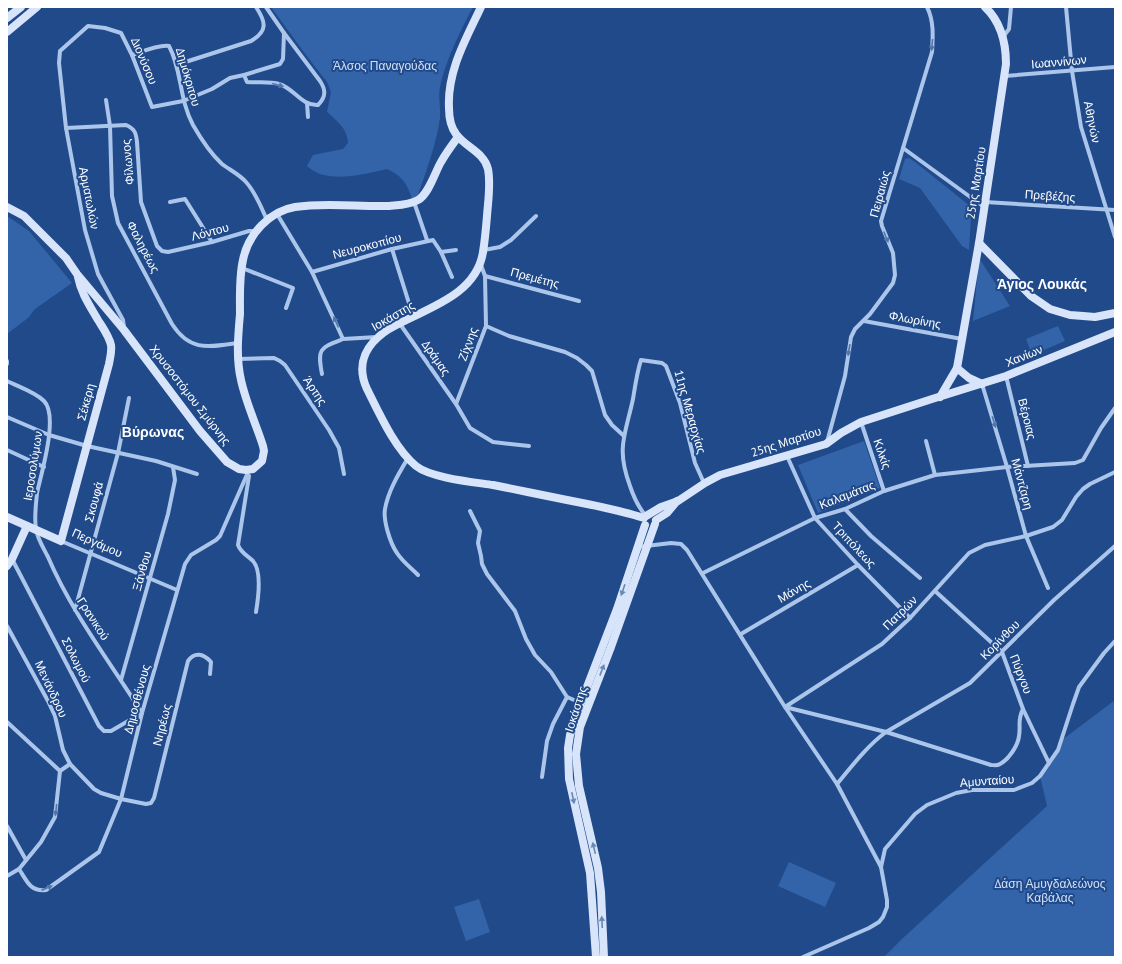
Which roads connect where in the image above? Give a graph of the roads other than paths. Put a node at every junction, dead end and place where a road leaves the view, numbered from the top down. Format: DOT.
graph roads {
  1 [pos="21,7"];
  2 [pos="37,7"];
  3 [pos="256,7"];
  4 [pos="266,7"];
  5 [pos="481,7"];
  6 [pos="927,7"];
  7 [pos="985,7"];
  8 [pos="1011,7"];
  9 [pos="1066,7"];
  10 [pos="7,18"];
  11 [pos="7,32"];
  12 [pos="284,34"];
  13 [pos="1004,38"];
  14 [pos="132,55"];
  15 [pos="59,63"];
  16 [pos="176,65"];
  17 [pos="1115,67"];
  18 [pos="1072,71"];
  19 [pos="244,75"];
  20 [pos="1005,76"];
  21 [pos="106,100"];
  22 [pos="183,101"];
  23 [pos="307,103"];
  24 [pos="308,116"];
  25 [pos="110,126"];
  26 [pos="66,128"];
  27 [pos="458,137"];
  28 [pos="903,148"];
  29 [pos="170,202"];
  30 [pos="414,202"];
  31 [pos="984,205"];
  32 [pos="7,207"];
  33 [pos="1107,210"];
  34 [pos="1115,210"];
  35 [pos="277,214"];
  36 [pos="536,216"];
  37 [pos="267,220"];
  38 [pos="257,231"];
  39 [pos="1115,237"];
  40 [pos="428,240"];
  41 [pos="212,242"];
  42 [pos="979,243"];
  43 [pos="392,249"];
  44 [pos="456,250"];
  45 [pos="484,250"];
  46 [pos="168,252"];
  47 [pos="440,252"];
  48 [pos="481,265"];
  49 [pos="242,268"];
  50 [pos="312,272"];
  51 [pos="77,274"];
  52 [pos="485,276"];
  53 [pos="452,277"];
  54 [pos="579,301"];
  55 [pos="286,308"];
  56 [pos="1115,313"];
  57 [pos="413,316"];
  58 [pos="864,321"];
  59 [pos="400,324"];
  60 [pos="486,326"];
  61 [pos="124,330"];
  62 [pos="1115,332"];
  63 [pos="378,337"];
  64 [pos="344,339"];
  65 [pos="962,339"];
  66 [pos="238,343"];
  67 [pos="238,359"];
  68 [pos="957,368"];
  69 [pos="322,374"];
  70 [pos="1006,376"];
  71 [pos="7,381"];
  72 [pos="982,384"];
  73 [pos="940,397"];
  74 [pos="130,398"];
  75 [pos="456,404"];
  76 [pos="1115,408"];
  77 [pos="7,417"];
  78 [pos="861,422"];
  79 [pos="49,435"];
  80 [pos="624,436"];
  81 [pos="926,441"];
  82 [pos="826,444"];
  83 [pos="87,446"];
  84 [pos="529,446"];
  85 [pos="7,450"];
  86 [pos="118,453"];
  87 [pos="787,455"];
  88 [pos="408,458"];
  89 [pos="1028,466"];
  90 [pos="44,467"];
  91 [pos="173,467"];
  92 [pos="1007,467"];
  93 [pos="250,470"];
  94 [pos="1115,472"];
  95 [pos="197,474"];
  96 [pos="344,474"];
  97 [pos="936,475"];
  98 [pos="704,484"];
  99 [pos="884,491"];
  100 [pos="678,500"];
  101 [pos="845,508"];
  102 [pos="470,511"];
  103 [pos="7,517"];
  104 [pos="815,518"];
  105 [pos="645,520"];
  106 [pos="656,522"];
  107 [pos="27,526"];
  108 [pos="36,530"];
  109 [pos="1026,536"];
  110 [pos="61,541"];
  111 [pos="648,546"];
  112 [pos="1115,546"];
  113 [pos="638,547"];
  114 [pos="91,555"];
  115 [pos="12,559"];
  116 [pos="858,565"];
  117 [pos="7,566"];
  118 [pos="703,573"];
  119 [pos="418,575"];
  120 [pos="920,578"];
  121 [pos="150,580"];
  122 [pos="1048,588"];
  123 [pos="177,590"];
  124 [pos="935,591"];
  125 [pos="75,610"];
  126 [pos="256,612"];
  127 [pos="910,618"];
  128 [pos="7,626"];
  129 [pos="741,634"];
  130 [pos="1115,641"];
  131 [pos="1002,652"];
  132 [pos="210,674"];
  133 [pos="121,680"];
  134 [pos="567,698"];
  135 [pos="584,705"];
  136 [pos="785,707"];
  137 [pos="1024,709"];
  138 [pos="142,713"];
  139 [pos="7,722"];
  140 [pos="886,732"];
  141 [pos="1049,763"];
  142 [pos="70,764"];
  143 [pos="60,771"];
  144 [pos="542,777"];
  145 [pos="837,784"];
  146 [pos="121,799"];
  147 [pos="7,826"];
  148 [pos="26,860"];
  149 [pos="881,867"];
  150 [pos="18,869"];
  151 [pos="7,876"];
  152 [pos="596,957"];
  153 [pos="604,957"];
  154 [pos="803,957"];
  1 -- 10 [label="street"];
  2 -- 11 [label="street"];
  3 -- 16 [label="street"];
  4 -- 12 [label="street"];
  5 -- 27 [label="street, Ιοκάστης"];
  6 -- 28 [label="street, Πειραιώς, one-way"];
  7 -- 13 [label="street, 25ης Μαρτίου"];
  8 -- 13 [label="street"];
  9 -- 18 [label="street, Αθηνών"];
  12 -- 19 [label="street"];
  12 -- 23 [label="street"];
  13 -- 20 [label="street, 25ης Μαρτίου"];
  14 -- 15 [label="street, Διονύσου"];
  14 -- 16 [label="street, Δημόκριτου"];
  14 -- 22 [label="street, Διονύσου"];
  15 -- 26 [label="street, Αρματωλών"];
  16 -- 22 [label="street, Δημόκριτου"];
  17 -- 18 [label="street, Ιωαννίνων"];
  18 -- 20 [label="street, Ιωαννίνων"];
  18 -- 33 [label="street, Αθηνών"];
  19 -- 22 [label="street"];
  19 -- 23 [label="street, one-way"];
  20 -- 31 [label="street, 25ης Μαρτίου"];
  21 -- 25 [label="street, Φαληρέως"];
  22 -- 37 [label="street, Δημόκριτου"];
  23 -- 24 [label="street"];
  25 -- 26 [label="street, Φίλωνος"];
  25 -- 46 [label="street, Φίλωνος"];
  25 -- 66 [label="street, Φαληρέως"];
  26 -- 61 [label="street, Αρματωλών"];
  27 -- 30 [label="street"];
  27 -- 45 [label="street, Ιοκάστης"];
  28 -- 31 [label="street"];
  28 -- 58 [label="street, Πειραιώς, one-way"];
  29 -- 41 [label="street"];
  30 -- 35 [label="street"];
  30 -- 40 [label="street"];
  31 -- 33 [label="street, Πρεβέζης"];
  31 -- 42 [label="street, 25ης Μαρτίου"];
  32 -- 51 [label="street, Χρυσοστόμου Σμύρνης"];
  33 -- 34 [label="street, Πρεβέζης"];
  33 -- 39 [label="street, Αθηνών"];
  35 -- 37 [label="street"];
  35 -- 50 [label="street"];
  36 -- 45 [label="street"];
  37 -- 38 [label="street"];
  38 -- 41 [label="street, Λόντου"];
  38 -- 49 [label="street"];
  40 -- 43 [label="street, Νευροκοπίου"];
  40 -- 47 [label="street"];
  41 -- 46 [label="street, Λόντου"];
  42 -- 56 [label="street"];
  42 -- 65 [label="street, 25ης Μαρτίου"];
  43 -- 50 [label="street, Νευροκοπίου"];
  43 -- 57 [label="street"];
  44 -- 47 [label="street"];
  45 -- 48 [label="street, Ιοκάστης"];
  47 -- 53 [label="street"];
  48 -- 52 [label="street, Ζίχνης"];
  48 -- 57 [label="street, Ιοκάστης"];
  49 -- 55 [label="street"];
  49 -- 66 [label="street"];
  64 -- 50 [label="street, one-way"];
  51 -- 61 [label="street, Χρυσοστόμου Σμύρνης"];
  51 -- 83 [label="street, Σέκερη"];
  52 -- 54 [label="street, Πρεμέτης"];
  52 -- 60 [label="street, Ζίχνης"];
  57 -- 59 [label="street, Ιοκάστης"];
  58 -- 65 [label="street, Φλωρίνης"];
  58 -- 82 [label="street, Πειραιώς, one-way"];
  59 -- 63 [label="street, Ιοκάστης"];
  59 -- 75 [label="street, Δράμας"];
  60 -- 75 [label="street, Ζίχνης"];
  60 -- 80 [label="street"];
  61 -- 93 [label="street, Χρυσοστόμου Σμύρνης"];
  62 -- 70 [label="street, Χανίων"];
  63 -- 64 [label="street"];
  63 -- 88 [label="street, Ιοκάστης"];
  64 -- 69 [label="street"];
  65 -- 68 [label="street, 25ης Μαρτίου"];
  66 -- 67 [label="street"];
  67 -- 93 [label="street"];
  67 -- 96 [label="street, Άρτης"];
  68 -- 72 [label="street"];
  68 -- 73 [label="street, 25ης Μαρτίου"];
  70 -- 72 [label="street, Χανίων"];
  70 -- 89 [label="street, Βέροιας"];
  71 -- 79 [label="street, Ιεροσολύμων"];
  72 -- 73 [label="street, Χανίων"];
  72 -- 92 [label="street, Μάντζαρη, one-way"];
  73 -- 78 [label="street, 25ης Μαρτίου"];
  74 -- 86 [label="street, Σκουφά"];
  75 -- 84 [label="street, Δράμας"];
  76 -- 89 [label="street, Καλαμάτας"];
  77 -- 79 [label="street"];
  78 -- 82 [label="street, 25ης Μαρτίου"];
  78 -- 99 [label="street, Κιλκίς"];
  79 -- 83 [label="street"];
  79 -- 90 [label="street, Ιεροσολύμων"];
  80 -- 98 [label="street, 11ης Μεραρχίας"];
  80 -- 105 [label="street, 11ης Μεραρχίας"];
  81 -- 97 [label="street"];
  82 -- 87 [label="street, 25ης Μαρτίου"];
  83 -- 86 [label="street"];
  83 -- 110 [label="street, Σέκερη"];
  85 -- 90 [label="street"];
  86 -- 91 [label="street"];
  86 -- 114 [label="street, Σκουφά"];
  87 -- 98 [label="street, 25ης Μαρτίου"];
  87 -- 104 [label="street, Τριπόλεως"];
  88 -- 105 [label="street, Ιοκάστης"];
  88 -- 119 [label="street"];
  89 -- 92 [label="street, Καλαμάτας"];
  90 -- 108 [label="street, Ιεροσολύμων"];
  91 -- 95 [label="street"];
  91 -- 121 [label="street, Ξάνθου"];
  92 -- 97 [label="street, Καλαμάτας"];
  92 -- 109 [label="street, Μάντζαρη"];
  93 -- 123 [label="street, Δημοσθένους"];
  93 -- 126 [label="street"];
  94 -- 109 [label="street, Πατρών"];
  97 -- 99 [label="street, Καλαμάτας"];
  98 -- 100 [label="street, 25ης Μαρτίου"];
  99 -- 101 [label="street, Καλαμάτας"];
  100 -- 105 [label="street, 25ης Μαρτίου"];
  100 -- 106 [label="street, 25ης Μαρτίου"];
  101 -- 104 [label="street, Καλαμάτας"];
  101 -- 120 [label="street"];
  102 -- 134 [label="street"];
  103 -- 107 [label="street, Περγάμου"];
  104 -- 116 [label="street, Τριπόλεως"];
  104 -- 118 [label="street, Καλαμάτας"];
  105 -- 106 [label="street"];
  105 -- 113 [label="street, Ιοκάστης"];
  106 -- 111 [label="street, Ιοκάστης"];
  107 -- 108 [label="street, Περγάμου"];
  107 -- 115 [label="street"];
  108 -- 110 [label="street, Περγάμου"];
  108 -- 125 [label="street, Γρανικού"];
  109 -- 122 [label="street, Μάντζαρη"];
  109 -- 124 [label="street, Πατρών"];
  110 -- 114 [label="street, Περγάμου"];
  111 -- 113 [label="street"];
  111 -- 118 [label="street"];
  135 -- 111 [label="street, Ιοκάστης, one-way"];
  112 -- 131 [label="street, Κορίνθου"];
  113 -- 135 [label="street, Ιοκάστης, one-way"];
  114 -- 121 [label="street, Περγάμου"];
  114 -- 125 [label="street, Σκουφά"];
  115 -- 117 [label="street"];
  115 -- 138 [label="street, Σολωμού"];
  116 -- 127 [label="street, Τριπόλεως"];
  116 -- 129 [label="street, Μάνης"];
  118 -- 129 [label="street"];
  121 -- 123 [label="street, Περγάμου"];
  121 -- 133 [label="street, Ξάνθου"];
  123 -- 138 [label="street, Δημοσθένους"];
  124 -- 127 [label="street, Πατρών"];
  124 -- 131 [label="street, Πύργου"];
  125 -- 133 [label="street, Γρανικού"];
  127 -- 136 [label="street, Πατρών"];
  128 -- 142 [label="street, Μενάνδρου"];
  129 -- 136 [label="street"];
  130 -- 141 [label="street, Αμυνταίου"];
  131 -- 137 [label="street, Πύργου"];
  131 -- 140 [label="street, Κορίνθου"];
  132 -- 146 [label="street, Νηρέως"];
  133 -- 138 [label="street, Γρανικού"];
  134 -- 135 [label="street"];
  134 -- 144 [label="street"];
  135 -- 152 [label="street, Ιοκάστης, one-way"];
  153 -- 135 [label="street, Ιοκάστης, one-way"];
  136 -- 140 [label="street"];
  136 -- 145 [label="street"];
  137 -- 140 [label="street"];
  137 -- 141 [label="street, Πύργου"];
  138 -- 146 [label="street, Δημοσθένους"];
  139 -- 143 [label="street"];
  140 -- 145 [label="street, Κορίνθου"];
  141 -- 149 [label="street, Αμυνταίου"];
  142 -- 143 [label="street"];
  142 -- 146 [label="street, Μενάνδρου"];
  143 -- 148 [label="street, one-way"];
  145 -- 149 [label="street"];
  150 -- 146 [label="street, Δημοσθένους, one-way"];
  147 -- 148 [label="street"];
  148 -- 150 [label="street"];
  149 -- 154 [label="street, Αμυνταίου"];
  150 -- 151 [label="street"];
}
